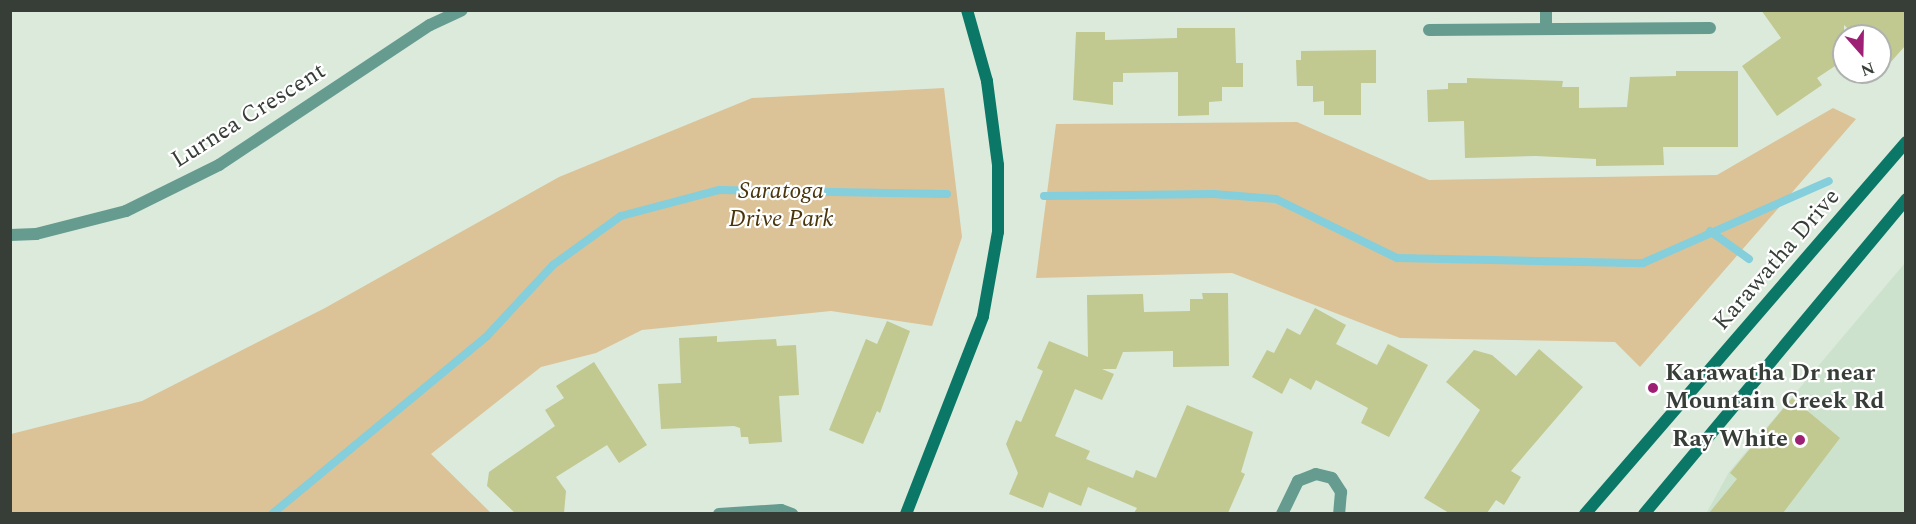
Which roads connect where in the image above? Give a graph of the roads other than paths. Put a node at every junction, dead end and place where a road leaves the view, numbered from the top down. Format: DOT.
graph roads {
  1 [pos="462,10"];
  2 [pos="967,10"];
  3 [pos="1546,10"];
  4 [pos="1710,28"];
  5 [pos="1546,29"];
  6 [pos="1429,30"];
  7 [pos="1905,142"];
  8 [pos="1905,199"];
  9 [pos="10,235"];
  10 [pos="719,513"];
  11 [pos="792,513"];
  12 [pos="906,513"];
  13 [pos="1282,513"];
  14 [pos="1339,513"];
  15 [pos="1585,513"];
  16 [pos="1644,513"];
  1 -- 9 [label="street, Lurnea Crescent"];
  2 -- 12 [label="main road"];
  3 -- 5 [label="street"];
  4 -- 5 [label="street"];
  5 -- 6 [label="street"];
  7 -- 15 [label="main road, Karawatha Drive"];
  8 -- 16 [label="main road"];
  10 -- 11 [label="street"];
  13 -- 14 [label="street"];
}
